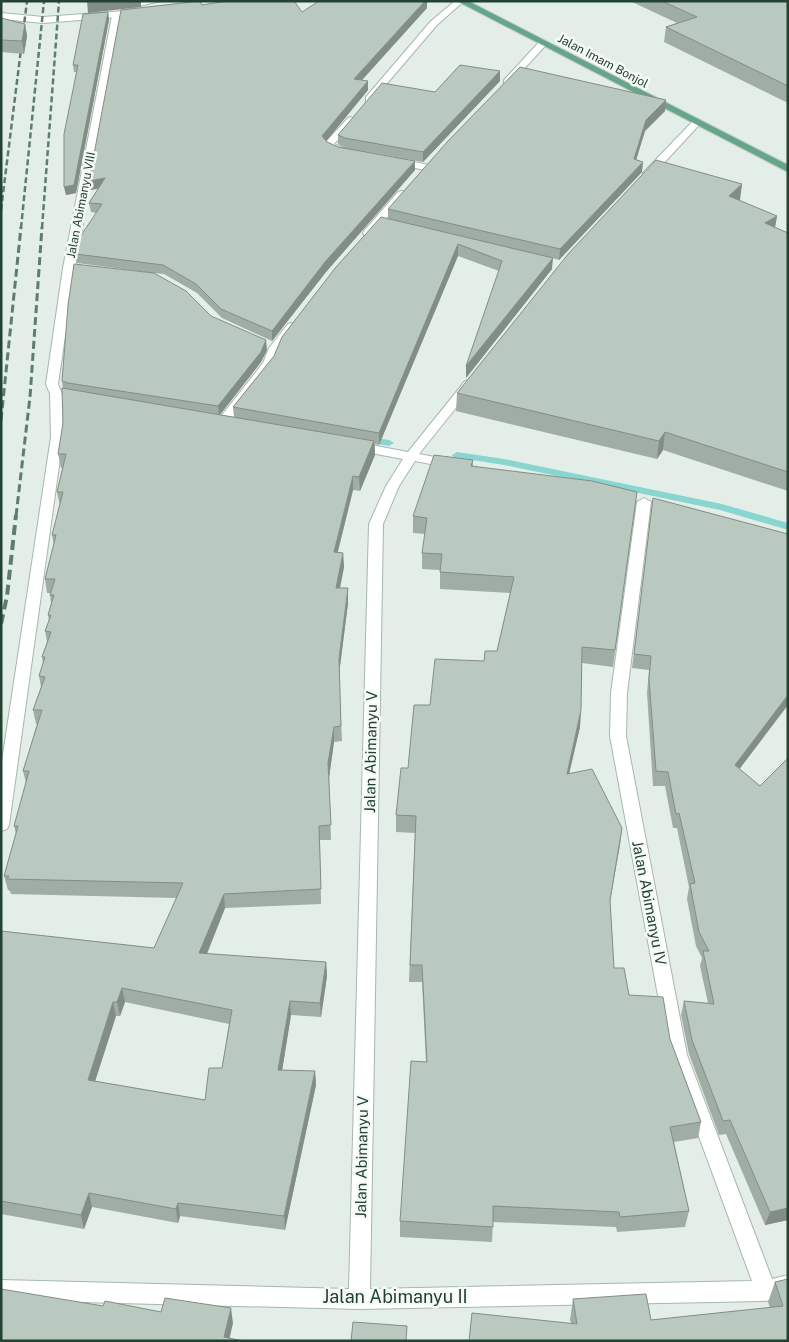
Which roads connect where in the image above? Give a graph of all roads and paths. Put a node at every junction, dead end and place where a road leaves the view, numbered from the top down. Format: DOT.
graph roads {
  1 [pos="157,1"];
  2 [pos="460,1"];
  3 [pos="18,8"];
  4 [pos="166,8"];
  5 [pos="34,10"];
  6 [pos="51,10"];
  7 [pos="1,16"];
  8 [pos="116,16"];
  9 [pos="543,43"];
  10 [pos="502,88"];
  11 [pos="696,123"];
  12 [pos="360,155"];
  13 [pos="388,160"];
  14 [pos="425,167"];
  15 [pos="788,169"];
  16 [pos="636,186"];
  17 [pos="406,189"];
  18 [pos="360,242"];
  19 [pos="299,318"];
  20 [pos="476,375"];
  21 [pos="242,425"];
  22 [pos="346,444"];
  23 [pos="412,456"];
  24 [pos="460,466"];
  25 [pos="644,502"];
  26 [pos="1,825"];
  27 [pos="788,1285"];
  28 [pos="1,1290"];
  29 [pos="766,1291"];
  30 [pos="359,1298"];
  1 -- 6 [label="street"];
  2 -- 9 [label="main road, Jalan Imam Bonjol"];
  2 -- 12 [label="street"];
  3 -- 5 [label="street"];
  4 -- 8 [label="street"];
  7 -- 8 [label="street"];
  8 -- 26 [label="street, Jalan Abimanyu VIII"];
  9 -- 10 [label="street"];
  9 -- 11 [label="main road, Jalan Imam Bonjol"];
  11 -- 15 [label="main road, Jalan Imam Bonjol"];
  11 -- 16 [label="street"];
  13 -- 14 [label="street"];
  17 -- 18 [label="street"];
  19 -- 21 [label="street"];
  20 -- 23 [label="street, Jalan Abimanyu V"];
  22 -- 23 [label="street"];
  23 -- 24 [label="street"];
  23 -- 30 [label="street, Jalan Abimanyu V"];
  25 -- 29 [label="street, Jalan Abimanyu IV"];
  27 -- 29 [label="street, Jalan Abimanyu II"];
  28 -- 30 [label="street, Jalan Abimanyu II"];
  29 -- 30 [label="street, Jalan Abimanyu II"];
}
